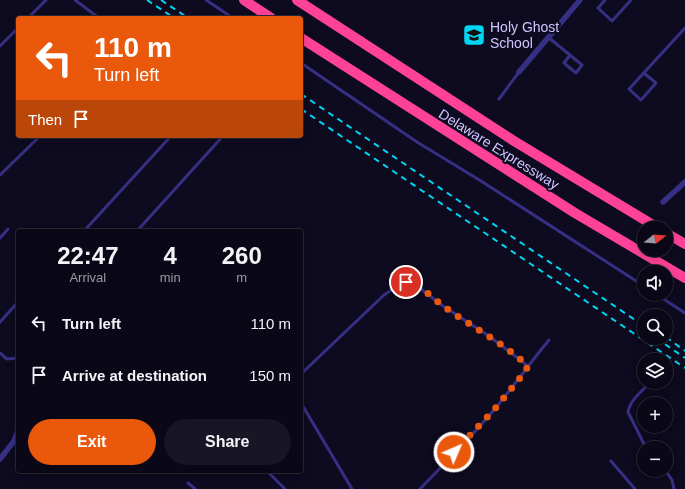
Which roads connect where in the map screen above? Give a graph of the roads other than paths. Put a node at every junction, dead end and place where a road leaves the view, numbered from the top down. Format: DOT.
graph roads {
  1 [pos="46,0"];
  2 [pos="75,0"];
  3 [pos="206,0"];
  4 [pos="244,0"];
  5 [pos="297,0"];
  6 [pos="580,0"];
  7 [pos="605,0"];
  8 [pos="631,0"];
  9 [pos="30,16"];
  10 [pos="96,16"];
  11 [pos="230,16"];
  12 [pos="268,16"];
  13 [pos="685,28"];
  14 [pos="16,30"];
  15 [pos="548,37"];
  16 [pos="303,39"];
  17 [pos="0,46"];
  18 [pos="570,55"];
  19 [pos="303,65"];
  20 [pos="518,72"];
  21 [pos="644,73"];
  22 [pos="499,99"];
  23 [pos="38,138"];
  24 [pos="169,138"];
  25 [pos="221,138"];
  26 [pos="0,175"];
  27 [pos="685,182"];
  28 [pos="663,202"];
  29 [pos="646,221"];
  30 [pos="8,229"];
  31 [pos="86,229"];
  32 [pos="139,229"];
  33 [pos="673,236"];
  34 [pos="0,238"];
  35 [pos="685,244"];
  36 [pos="685,278"];
  37 [pos="637,281"];
  38 [pos="667,301"];
  39 [pos="16,304"];
  40 [pos="685,313"];
  41 [pos="0,322"];
  42 [pos="549,340"];
  43 [pos="0,353"];
  44 [pos="16,358"];
  45 [pos="528,366"];
  46 [pos="303,372"];
  47 [pos="644,389"];
  48 [pos="303,406"];
  49 [pos="16,434"];
  50 [pos="642,441"];
  51 [pos="0,459"];
  52 [pos="611,461"];
  53 [pos="269,473"];
  54 [pos="670,477"];
  55 [pos="188,483"];
  56 [pos="195,489"];
  57 [pos="285,489"];
  58 [pos="352,489"];
  59 [pos="420,489"];
  60 [pos="635,489"];
  61 [pos="674,489"];
  1 -- 9 [label="lane"];
  2 -- 10 [label="lane"];
  3 -- 11 [label="lane"];
  4 -- 12 [label="highway"];
  5 -- 29 [label="highway, Delaware Expressway"];
  6 -- 15 [label="street"];
  7 -- 8 [label="lane"];
  13 -- 21 [label="lane"];
  14 -- 17 [label="lane"];
  15 -- 18 [label="lane"];
  15 -- 20 [label="street"];
  16 -- 36 [label="highway, Delaware Expressway"];
  18 -- 18 [label="lane"];
  19 -- 37 [label="lane"];
  20 -- 22 [label="lane"];
  21 -- 21 [label="lane"];
  23 -- 26 [label="lane"];
  24 -- 31 [label="lane"];
  25 -- 32 [label="lane"];
  27 -- 28 [label="street"];
  30 -- 34 [label="lane"];
  33 -- 35 [label="highway"];
  38 -- 40 [label="lane"];
  39 -- 41 [label="lane"];
  42 -- 45 [label="lane"];
  43 -- 44 [label="lane"];
  45 -- 46 [label="lane"];
  45 -- 59 [label="lane"];
  47 -- 50 [label="lane"];
  48 -- 58 [label="lane"];
  49 -- 51 [label="street"];
  52 -- 60 [label="lane"];
  53 -- 57 [label="lane"];
  54 -- 61 [label="lane"];
  55 -- 56 [label="lane"];
}
